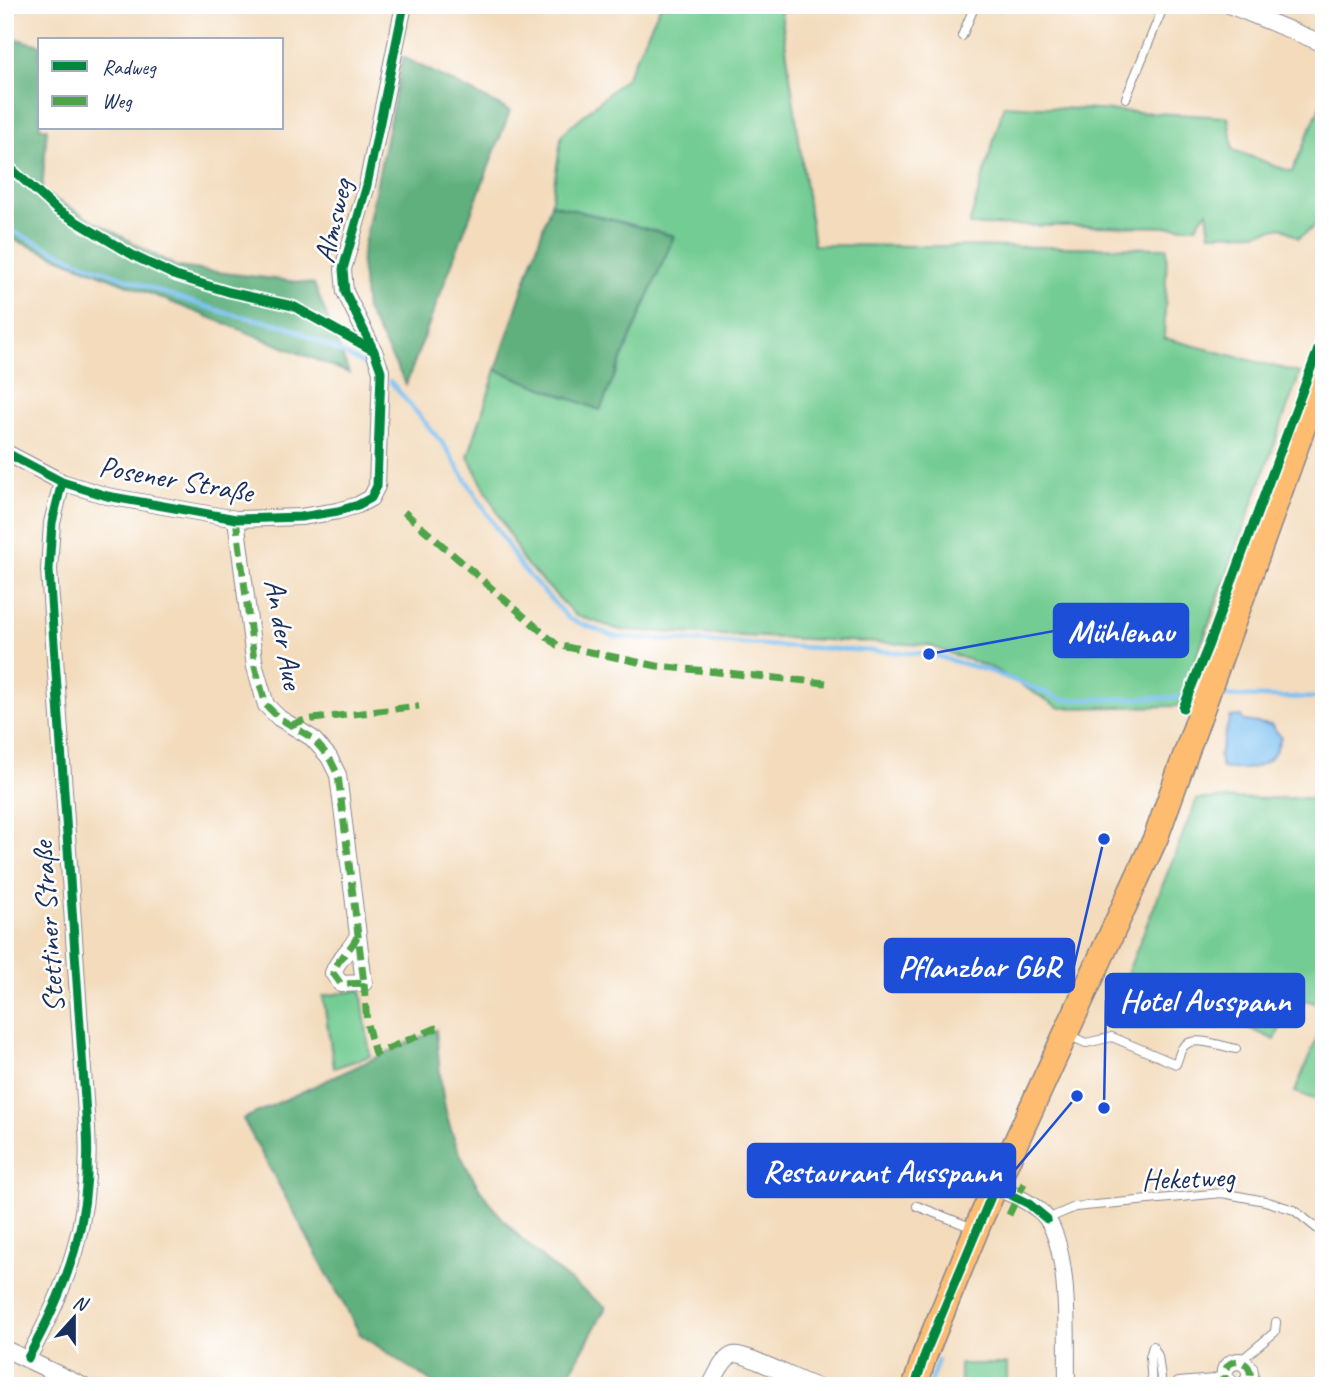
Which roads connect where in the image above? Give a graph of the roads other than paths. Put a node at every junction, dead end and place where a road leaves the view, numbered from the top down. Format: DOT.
graph roads {
  1 [pos="404,5"];
  2 [pos="975,5"];
  3 [pos="1164,5"];
  4 [pos="1229,5"];
  5 [pos="962,36"];
  6 [pos="1324,44"];
  7 [pos="1126,98"];
  8 [pos="1322,378"];
  9 [pos="5,452"];
  10 [pos="62,482"];
  11 [pos="377,486"];
  12 [pos="236,519"];
  13 [pos="358,935"];
  14 [pos="1065,1034"];
  15 [pos="1236,1049"];
  16 [pos="995,1187"];
  17 [pos="918,1206"];
  18 [pos="1047,1219"];
  19 [pos="976,1229"];
  20 [pos="1324,1234"];
  21 [pos="1276,1322"];
  22 [pos="5,1349"];
  23 [pos="28,1359"];
  24 [pos="1240,1361"];
  25 [pos="1229,1382"];
  26 [pos="83,1386"];
  27 [pos="710,1386"];
  28 [pos="815,1386"];
  29 [pos="915,1386"];
  30 [pos="1067,1386"];
  31 [pos="1152,1386"];
  32 [pos="1162,1386"];
  33 [pos="1179,1386"];
  34 [pos="1243,1386"];
  1 -- 11 [label="street, Almsweg"];
  2 -- 5 [label="lane"];
  3 -- 7 [label="lane"];
  4 -- 6 [label="street"];
  8 -- 14 [label="main road"];
  9 -- 10 [label="street, Posener Straße"];
  10 -- 12 [label="street, Posener Straße"];
  10 -- 23 [label="street, Stettiner Straße"];
  11 -- 12 [label="street, Posener Straße"];
  12 -- 13 [label="street, An der Aue"];
  14 -- 15 [label="lane"];
  14 -- 16 [label="main road"];
  16 -- 18 [label="street"];
  16 -- 19 [label="main road"];
  17 -- 19 [label="lane"];
  18 -- 20 [label="lane, Heketweg"];
  18 -- 30 [label="street"];
  19 -- 29 [label="main road"];
  21 -- 24 [label="lane"];
  22 -- 23 [label="street"];
  23 -- 26 [label="street"];
  24 -- 25 [label="street"];
  24 -- 34 [label="street"];
  25 -- 33 [label="street"];
  27 -- 28 [label="street"];
  31 -- 32 [label="lane"];
}
